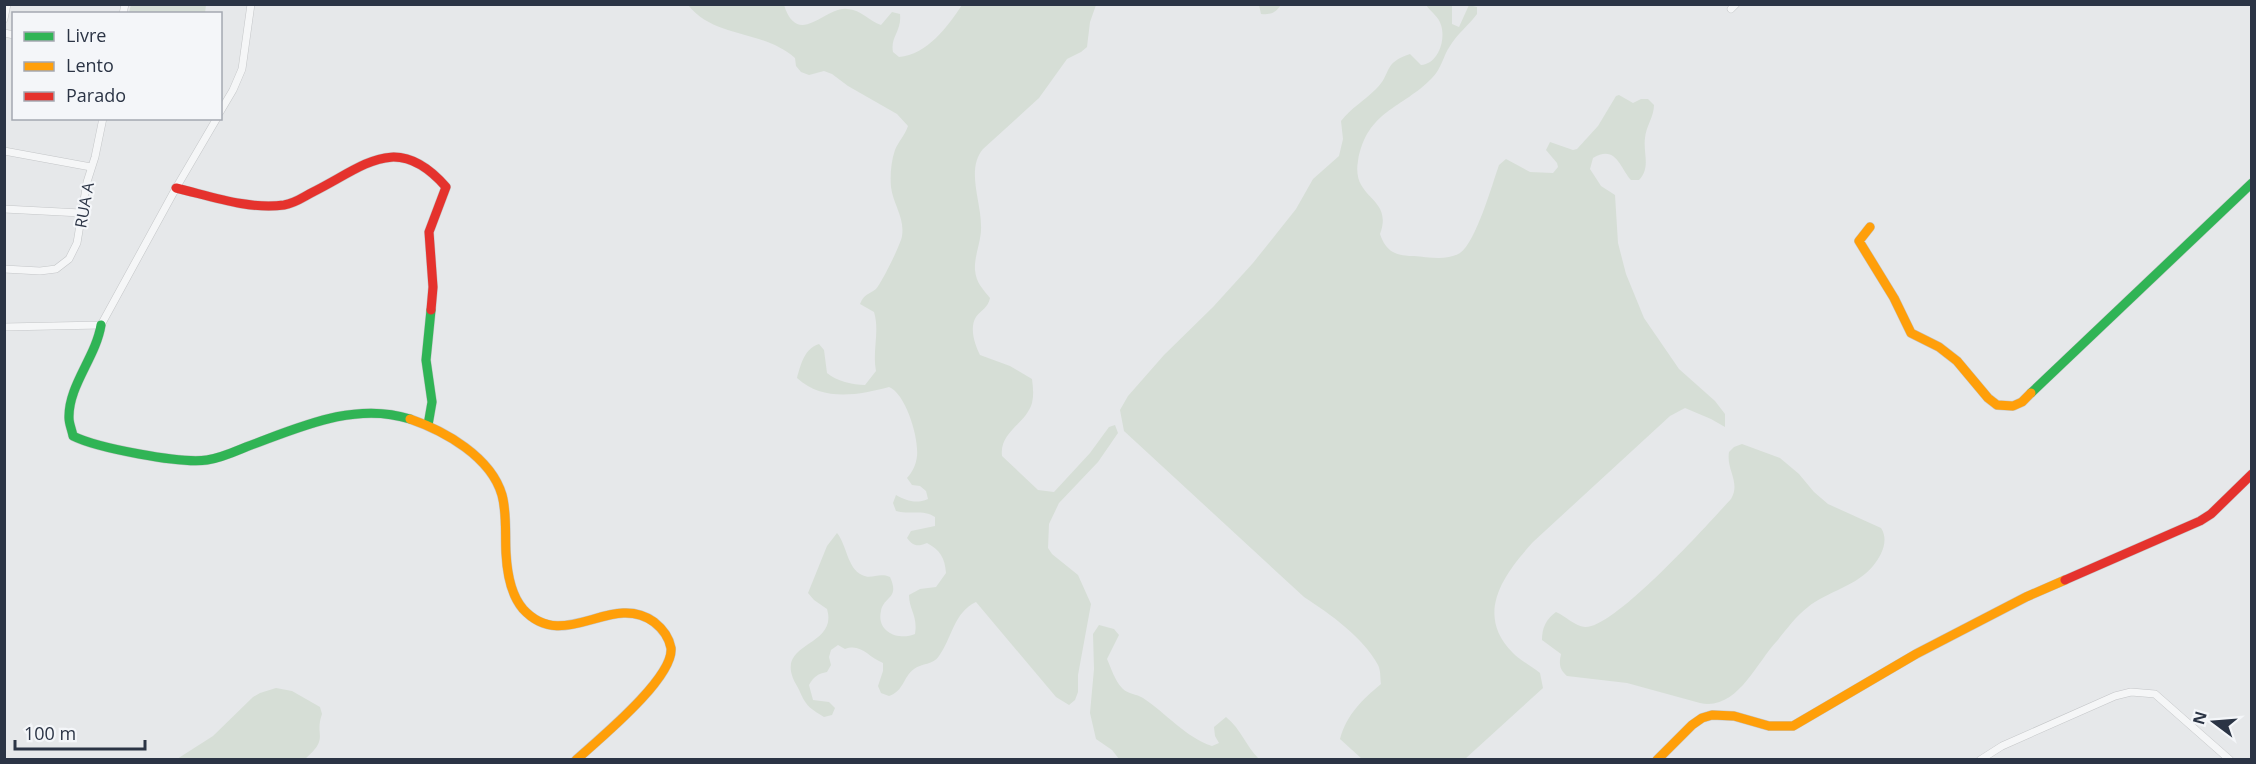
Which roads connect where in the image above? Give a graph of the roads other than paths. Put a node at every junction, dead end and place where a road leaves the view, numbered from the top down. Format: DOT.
graph roads {
  1 [pos="7,4"];
  2 [pos="251,4"];
  3 [pos="4,19"];
  4 [pos="222,109"];
  5 [pos="103,120"];
  6 [pos="216,120"];
  7 [pos="4,151"];
  8 [pos="91,166"];
  9 [pos="2252,183"];
  10 [pos="176,188"];
  11 [pos="4,209"];
  12 [pos="81,213"];
  13 [pos="1870,228"];
  14 [pos="4,269"];
  15 [pos="101,325"];
  16 [pos="4,327"];
  17 [pos="428,425"];
  18 [pos="2252,474"];
  19 [pos="576,759"];
  20 [pos="1657,759"];
  21 [pos="1980,759"];
  22 [pos="2230,759"];
  1 -- 3 [label="street"];
  2 -- 4 [label="street"];
  5 -- 8 [label="street, RUA A"];
  6 -- 10 [label="street"];
  7 -- 8 [label="street"];
  8 -- 12 [label="street, RUA A"];
  9 -- 13 [label="street"];
  10 -- 15 [label="street"];
  10 -- 17 [label="street"];
  11 -- 12 [label="street"];
  12 -- 14 [label="street, RUA A"];
  15 -- 16 [label="street"];
  15 -- 17 [label="street"];
  17 -- 19 [label="street"];
  18 -- 20 [label="street"];
  21 -- 22 [label="street"];
}
